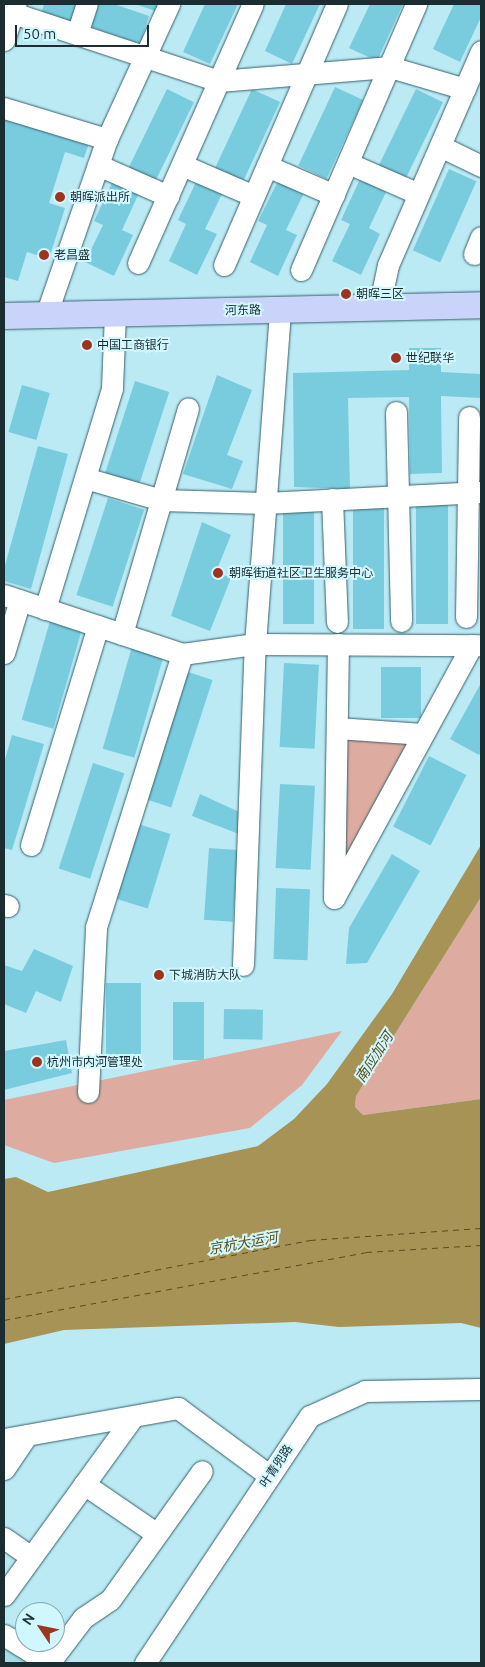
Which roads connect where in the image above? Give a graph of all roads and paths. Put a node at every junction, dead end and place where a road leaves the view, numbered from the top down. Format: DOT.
graph roads {
  1 [pos="87,4"];
  2 [pos="169,4"];
  3 [pos="253,4"];
  4 [pos="337,4"];
  5 [pos="416,4"];
  6 [pos="11,9"];
  7 [pos="77,34"];
  8 [pos="4,40"];
  9 [pos="481,53"];
  10 [pos="145,56"];
  11 [pos="390,67"];
  12 [pos="307,74"];
  13 [pos="219,81"];
  14 [pos="465,89"];
  15 [pos="4,108"];
  16 [pos="106,139"];
  17 [pos="440,146"];
  18 [pos="348,163"];
  19 [pos="182,164"];
  20 [pos="98,165"];
  21 [pos="267,166"];
  22 [pos="481,166"];
  23 [pos="419,194"];
  24 [pos="334,195"];
  25 [pos="168,196"];
  26 [pos="254,196"];
  27 [pos="138,263"];
  28 [pos="224,266"];
  29 [pos="301,270"];
  30 [pos="481,305"];
  31 [pos="379,308"];
  32 [pos="280,310"];
  33 [pos="115,313"];
  34 [pos="46,315"];
  35 [pos="4,316"];
  36 [pos="188,408"];
  37 [pos="396,412"];
  38 [pos="469,417"];
  39 [pos="85,478"];
  40 [pos="474,492"];
  41 [pos="399,496"];
  42 [pos="332,499"];
  43 [pos="161,500"];
  44 [pos="265,503"];
  45 [pos="12,597"];
  46 [pos="45,608"];
  47 [pos="466,617"];
  48 [pos="401,621"];
  49 [pos="337,622"];
  50 [pos="98,626"];
  51 [pos="122,634"];
  52 [pos="255,644"];
  53 [pos="338,644"];
  54 [pos="477,645"];
  55 [pos="4,652"];
  56 [pos="182,654"];
  57 [pos="337,728"];
  58 [pos="423,734"];
  59 [pos="31,846"];
  60 [pos="243,964"];
  61 [pos="88,1092"];
  62 [pos="481,1390"];
  63 [pos="133,1416"];
  64 [pos="27,1435"];
  65 [pos="4,1439"];
  66 [pos="4,1469"];
  67 [pos="202,1471"];
  68 [pos="270,1476"];
  69 [pos="84,1484"];
  70 [pos="157,1534"];
  71 [pos="4,1538"];
  72 [pos="31,1557"];
  73 [pos="4,1595"];
  74 [pos="4,1635"];
  75 [pos="49,1663"];
  76 [pos="145,1663"];
  1 -- 7 [label="street"];
  2 -- 10 [label="street"];
  3 -- 13 [label="street"];
  4 -- 12 [label="street"];
  5 -- 11 [label="street"];
  6 -- 7 [label="street"];
  6 -- 8 [label="street"];
  7 -- 10 [label="street"];
  9 -- 14 [label="street"];
  10 -- 13 [label="street"];
  10 -- 16 [label="street"];
  11 -- 12 [label="street"];
  11 -- 14 [label="street"];
  11 -- 18 [label="street"];
  12 -- 13 [label="street"];
  12 -- 21 [label="street"];
  13 -- 19 [label="street"];
  14 -- 17 [label="street"];
  15 -- 16 [label="street"];
  16 -- 20 [label="street"];
  17 -- 22 [label="street"];
  17 -- 23 [label="street"];
  18 -- 23 [label="street"];
  18 -- 24 [label="street"];
  19 -- 25 [label="street"];
  19 -- 26 [label="street"];
  20 -- 25 [label="street"];
  20 -- 34 [label="street"];
  21 -- 24 [label="street"];
  21 -- 26 [label="street"];
  23 -- 31 [label="street"];
  24 -- 29 [label="street"];
  25 -- 27 [label="street"];
  26 -- 28 [label="street"];
  30 -- 31 [label="main road, 河东路"];
  31 -- 32 [label="main road, 河东路"];
  32 -- 33 [label="main road, 河东路"];
  32 -- 44 [label="street"];
  33 -- 34 [label="main road, 河东路"];
  33 -- 39 [label="street"];
  34 -- 35 [label="main road, 河东路"];
  36 -- 43 [label="street"];
  37 -- 41 [label="street"];
  38 -- 40 [label="street"];
  39 -- 43 [label="street"];
  39 -- 46 [label="street"];
  40 -- 41 [label="street"];
  40 -- 47 [label="street"];
  41 -- 42 [label="street"];
  41 -- 48 [label="street"];
  42 -- 44 [label="street"];
  42 -- 49 [label="street"];
  43 -- 44 [label="street"];
  43 -- 51 [label="street"];
  44 -- 52 [label="street"];
  45 -- 46 [label="street"];
  45 -- 55 [label="street"];
  46 -- 50 [label="street"];
  50 -- 51 [label="street"];
  50 -- 59 [label="street"];
  51 -- 56 [label="street"];
  52 -- 53 [label="street"];
  52 -- 56 [label="street"];
  52 -- 60 [label="street"];
  53 -- 54 [label="street"];
  53 -- 57 [label="street"];
  54 -- 58 [label="street"];
  56 -- 61 [label="street"];
  57 -- 58 [label="street"];
  57 -- 58 [label="street"];
  62 -- 68 [label="street, 叶青兜路"];
  63 -- 64 [label="street"];
  63 -- 68 [label="street"];
  63 -- 69 [label="street"];
  64 -- 65 [label="street"];
  64 -- 66 [label="street"];
  67 -- 70 [label="street"];
  68 -- 76 [label="street, 叶青兜路"];
  69 -- 70 [label="street"];
  69 -- 72 [label="street"];
  70 -- 75 [label="street"];
  71 -- 72 [label="street"];
  72 -- 73 [label="street"];
  74 -- 75 [label="street"];
}
